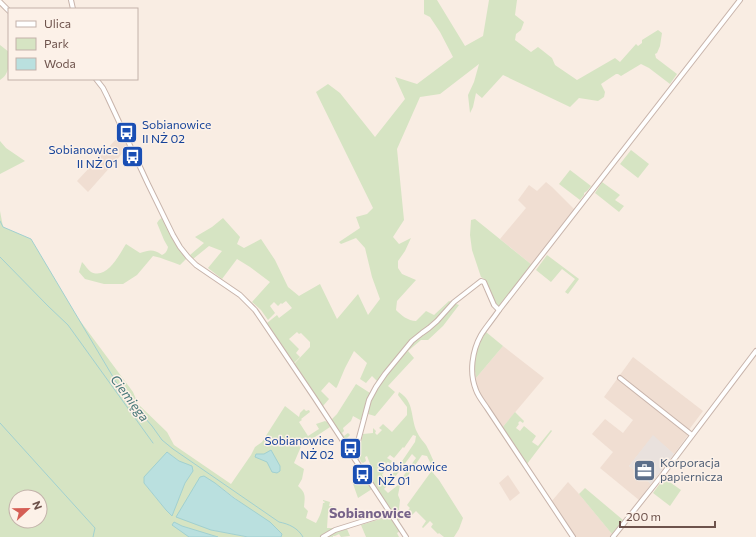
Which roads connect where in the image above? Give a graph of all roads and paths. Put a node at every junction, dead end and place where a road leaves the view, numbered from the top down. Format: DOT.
graph roads {
  1 [pos="740,0"];
  2 [pos="0,2"];
  3 [pos="8,10"];
  4 [pos="97,80"];
  5 [pos="499,310"];
  6 [pos="756,351"];
  7 [pos="620,378"];
  8 [pos="692,435"];
  9 [pos="356,449"];
  10 [pos="350,451"];
  11 [pos="355,459"];
  12 [pos="390,512"];
  13 [pos="323,537"];
  14 [pos="406,537"];
  15 [pos="573,537"];
  16 [pos="612,537"];
  1 -- 5 [label="street"];
  2 -- 3 [label="street"];
  4 -- 10 [label="street"];
  5 -- 9 [label="street"];
  5 -- 15 [label="street"];
  6 -- 8 [label="street"];
  7 -- 8 [label="street"];
  8 -- 16 [label="street"];
  9 -- 10 [label="street"];
  9 -- 11 [label="street"];
  10 -- 11 [label="street"];
  11 -- 12 [label="street"];
  12 -- 13 [label="street"];
  12 -- 14 [label="street"];
}
